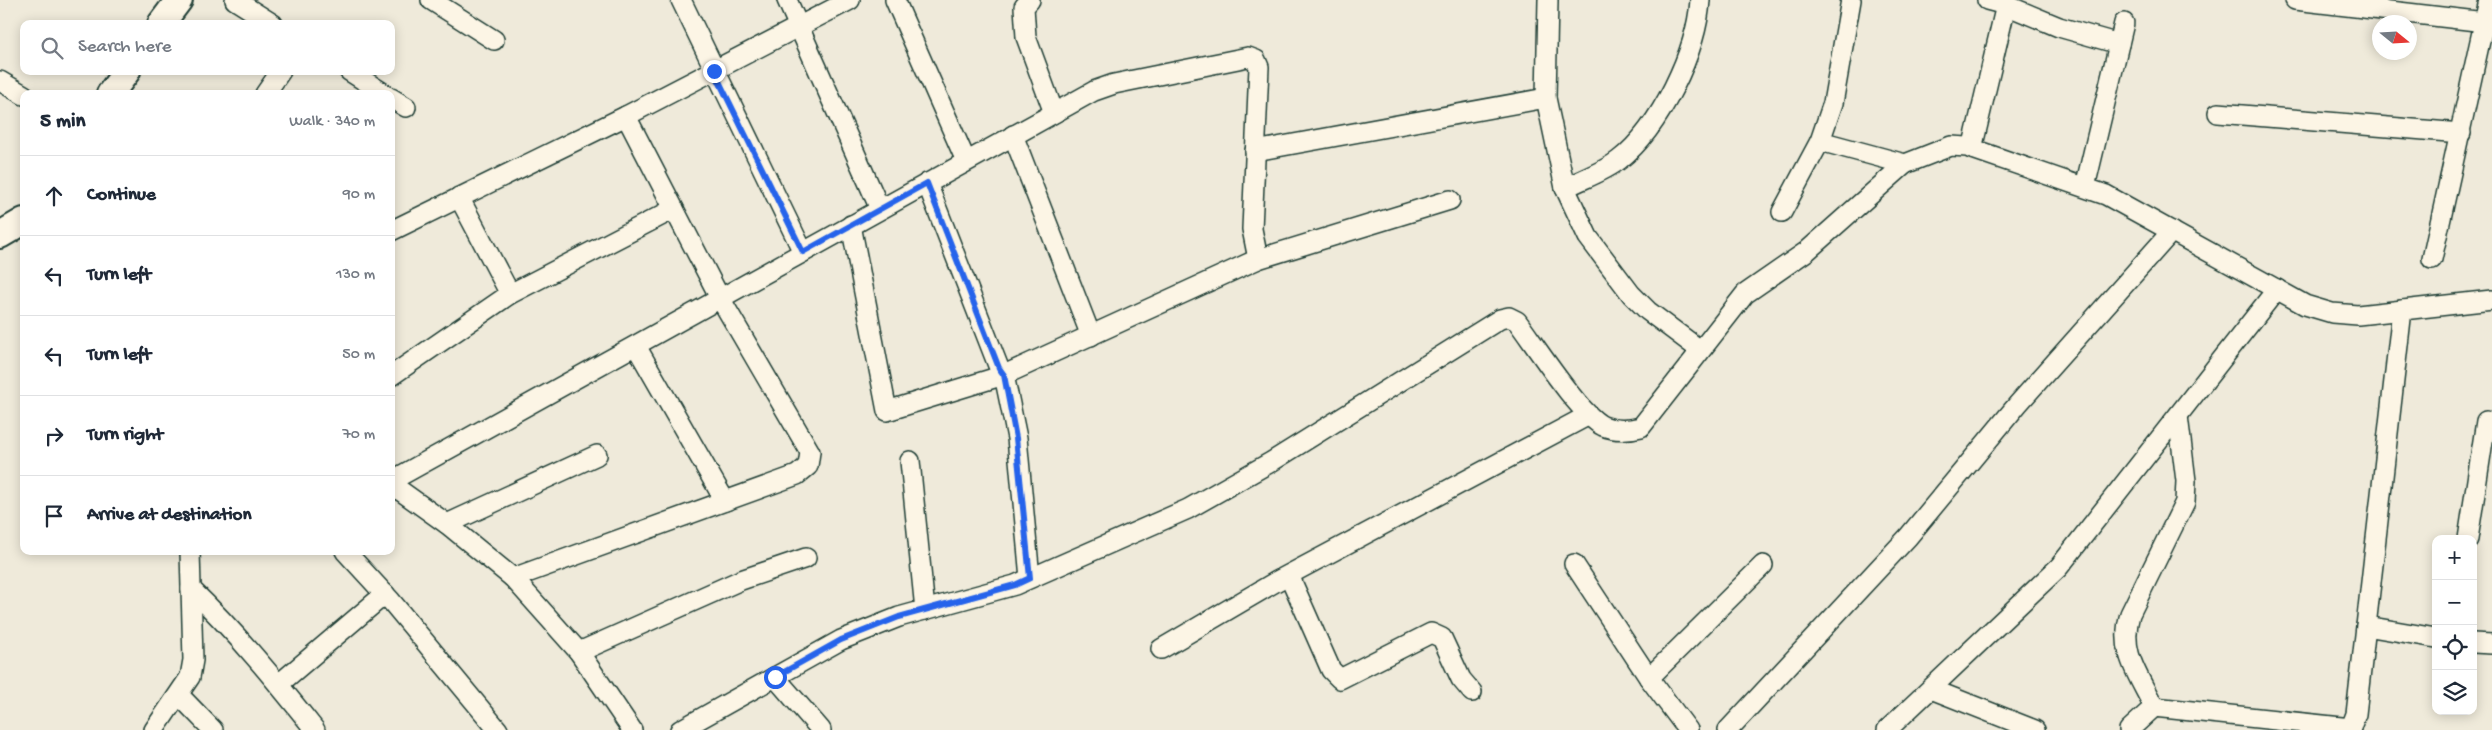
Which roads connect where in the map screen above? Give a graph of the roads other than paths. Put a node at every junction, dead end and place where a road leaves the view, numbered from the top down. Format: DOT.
graph roads {
  1 [pos="179,0"];
  2 [pos="236,0"];
  3 [pos="431,0"];
  4 [pos="681,0"];
  5 [pos="787,0"];
  6 [pos="850,0"];
  7 [pos="895,0"];
  8 [pos="1030,0"];
  9 [pos="1548,0"];
  10 [pos="1700,0"];
  11 [pos="1851,0"];
  12 [pos="1987,0"];
  13 [pos="2295,0"];
  14 [pos="2489,0"];
  15 [pos="2006,5"];
  16 [pos="165,20"];
  17 [pos="267,20"];
  18 [pos="2484,22"];
  19 [pos="2124,23"];
  20 [pos="799,26"];
  21 [pos="494,40"];
  22 [pos="2119,44"];
  23 [pos="714,71"];
  24 [pos="124,75"];
  25 [pos="278,75"];
  26 [pos="355,75"];
  27 [pos="0,81"];
  28 [pos="113,90"];
  29 [pos="268,90"];
  30 [pos="379,90"];
  31 [pos="20,93"];
  32 [pos="1546,98"];
  33 [pos="2218,112"];
  34 [pos="1054,113"];
  35 [pos="626,116"];
  36 [pos="2461,133"];
  37 [pos="1013,135"];
  38 [pos="1820,141"];
  39 [pos="1972,148"];
  40 [pos="1255,151"];
  41 [pos="966,161"];
  42 [pos="1904,164"];
  43 [pos="927,183"];
  44 [pos="2085,187"];
  45 [pos="1565,188"];
  46 [pos="459,197"];
  47 [pos="1450,200"];
  48 [pos="674,209"];
  49 [pos="880,209"];
  50 [pos="1782,212"];
  51 [pos="20,223"];
  52 [pos="851,225"];
  53 [pos="395,229"];
  54 [pos="2172,231"];
  55 [pos="0,235"];
  56 [pos="803,252"];
  57 [pos="1258,259"];
  58 [pos="2432,259"];
  59 [pos="2277,289"];
  60 [pos="510,294"];
  61 [pos="720,298"];
  62 [pos="2492,300"];
  63 [pos="2402,310"];
  64 [pos="1091,336"];
  65 [pos="636,346"];
  66 [pos="1700,350"];
  67 [pos="395,373"];
  68 [pos="1004,375"];
  69 [pos="1588,416"];
  70 [pos="2178,416"];
  71 [pos="2486,421"];
  72 [pos="597,455"];
  73 [pos="910,461"];
  74 [pos="395,481"];
  75 [pos="395,486"];
  76 [pos="725,502"];
  77 [pos="447,524"];
  78 [pos="2469,535"];
  79 [pos="190,555"];
  80 [pos="349,555"];
  81 [pos="806,558"];
  82 [pos="1574,564"];
  83 [pos="1763,564"];
  84 [pos="1289,575"];
  85 [pos="513,578"];
  86 [pos="1030,578"];
  87 [pos="191,589"];
  88 [pos="385,594"];
  89 [pos="925,610"];
  90 [pos="2366,626"];
  91 [pos="2432,637"];
  92 [pos="2477,642"];
  93 [pos="2492,644"];
  94 [pos="1161,648"];
  95 [pos="579,652"];
  96 [pos="775,677"];
  97 [pos="1649,678"];
  98 [pos="279,684"];
  99 [pos="1932,689"];
  100 [pos="1472,692"];
  101 [pos="179,695"];
  102 [pos="2154,707"];
  103 [pos="2234,723"];
  104 [pos="2135,727"];
  105 [pos="2351,729"];
  106 [pos="154,730"];
  107 [pos="213,730"];
  108 [pos="315,730"];
  109 [pos="498,730"];
  110 [pos="632,730"];
  111 [pos="680,730"];
  112 [pos="820,730"];
  113 [pos="1688,730"];
  114 [pos="1728,730"];
  115 [pos="1887,730"];
  116 [pos="2035,730"];
  1 -- 16 [label="street"];
  2 -- 17 [label="street"];
  3 -- 21 [label="street"];
  4 -- 23 [label="street"];
  5 -- 20 [label="street"];
  6 -- 20 [label="street"];
  7 -- 41 [label="street"];
  8 -- 34 [label="street"];
  9 -- 32 [label="street"];
  10 -- 45 [label="street"];
  11 -- 38 [label="street"];
  12 -- 15 [label="street"];
  13 -- 18 [label="street"];
  14 -- 18 [label="street"];
  15 -- 22 [label="street"];
  15 -- 39 [label="street"];
  18 -- 36 [label="street"];
  19 -- 22 [label="street"];
  20 -- 23 [label="street"];
  20 -- 49 [label="street"];
  22 -- 44 [label="street"];
  23 -- 35 [label="street"];
  23 -- 56 [label="street"];
  24 -- 28 [label="street"];
  25 -- 29 [label="street"];
  26 -- 30 [label="street"];
  27 -- 31 [label="street"];
  32 -- 40 [label="street"];
  32 -- 45 [label="street"];
  33 -- 36 [label="street"];
  34 -- 37 [label="street"];
  34 -- 40 [label="street"];
  35 -- 46 [label="street"];
  35 -- 48 [label="street"];
  36 -- 58 [label="street"];
  37 -- 41 [label="street"];
  37 -- 64 [label="street"];
  38 -- 42 [label="street"];
  38 -- 50 [label="street"];
  39 -- 42 [label="street"];
  39 -- 44 [label="street"];
  40 -- 57 [label="street"];
  41 -- 43 [label="street"];
  42 -- 66 [label="street"];
  43 -- 49 [label="street"];
  43 -- 68 [label="street"];
  44 -- 54 [label="street"];
  45 -- 66 [label="street"];
  46 -- 53 [label="street"];
  46 -- 60 [label="street"];
  47 -- 57 [label="street"];
  48 -- 60 [label="street"];
  48 -- 61 [label="street"];
  49 -- 52 [label="street"];
  51 -- 55 [label="street"];
  52 -- 56 [label="street"];
  52 -- 68 [label="street"];
  54 -- 59 [label="street"];
  54 -- 114 [label="street"];
  56 -- 61 [label="street"];
  57 -- 64 [label="street"];
  59 -- 63 [label="street"];
  59 -- 70 [label="street"];
  60 -- 67 [label="street"];
  61 -- 65 [label="street"];
  61 -- 76 [label="street"];
  62 -- 63 [label="street"];
  63 -- 90 [label="street"];
  64 -- 68 [label="street"];
  65 -- 74 [label="street"];
  65 -- 76 [label="street"];
  66 -- 69 [label="street"];
  68 -- 86 [label="street"];
  69 -- 84 [label="street"];
  69 -- 86 [label="street"];
  70 -- 99 [label="street"];
  70 -- 102 [label="street"];
  71 -- 78 [label="street"];
  72 -- 77 [label="street"];
  73 -- 89 [label="street"];
  75 -- 77 [label="street"];
  76 -- 85 [label="street"];
  77 -- 85 [label="street"];
  79 -- 87 [label="street"];
  80 -- 88 [label="street"];
  81 -- 95 [label="street"];
  82 -- 97 [label="street"];
  83 -- 97 [label="street"];
  84 -- 94 [label="street"];
  84 -- 100 [label="street"];
  85 -- 95 [label="street"];
  86 -- 89 [label="street"];
  87 -- 98 [label="street"];
  87 -- 101 [label="street"];
  88 -- 98 [label="street"];
  88 -- 109 [label="street"];
  89 -- 96 [label="street"];
  90 -- 91 [label="street"];
  90 -- 105 [label="street"];
  92 -- 93 [label="street"];
  95 -- 110 [label="street"];
  96 -- 111 [label="street"];
  96 -- 112 [label="street"];
  97 -- 113 [label="street"];
  98 -- 108 [label="street"];
  99 -- 115 [label="street"];
  99 -- 116 [label="street"];
  101 -- 106 [label="street"];
  101 -- 107 [label="street"];
  102 -- 103 [label="street"];
  102 -- 104 [label="street"];
  103 -- 105 [label="street"];
}
